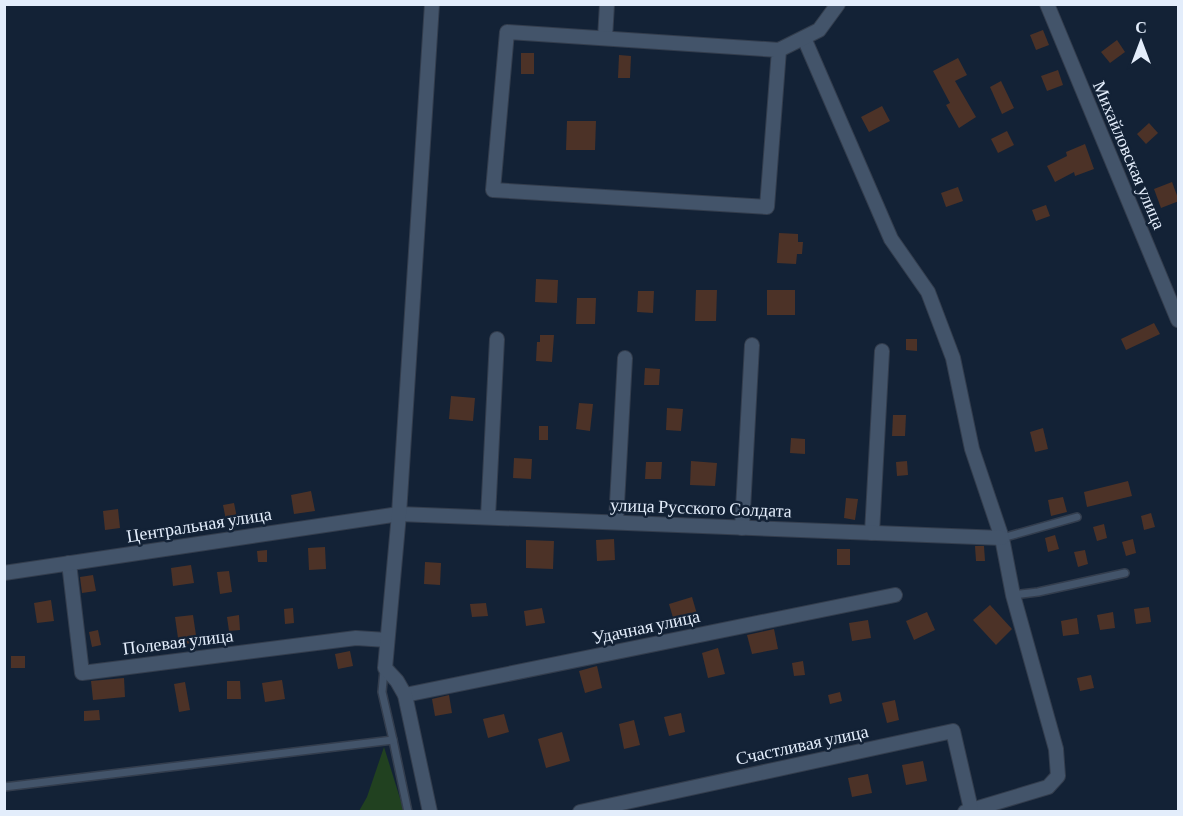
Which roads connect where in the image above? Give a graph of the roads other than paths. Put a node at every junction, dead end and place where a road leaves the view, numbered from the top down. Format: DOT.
graph roads {
  1 [pos="432,4"];
  2 [pos="608,4"];
  3 [pos="838,4"];
  4 [pos="1047,4"];
  5 [pos="804,38"];
  6 [pos="605,39"];
  7 [pos="779,50"];
  8 [pos="1179,320"];
  9 [pos="497,339"];
  10 [pos="752,345"];
  11 [pos="882,351"];
  12 [pos="625,358"];
  13 [pos="399,514"];
  14 [pos="488,517"];
  15 [pos="1077,517"];
  16 [pos="616,522"];
  17 [pos="742,528"];
  18 [pos="872,533"];
  19 [pos="1002,538"];
  20 [pos="69,563"];
  21 [pos="4,573"];
  22 [pos="1125,573"];
  23 [pos="895,595"];
  24 [pos="1013,595"];
  25 [pos="387,640"];
  26 [pos="385,668"];
  27 [pos="405,695"];
  28 [pos="393,740"];
  29 [pos="4,787"];
  30 [pos="968,810"];
  31 [pos="408,812"];
  32 [pos="430,812"];
  33 [pos="580,812"];
  1 -- 13 [label="street"];
  2 -- 6 [label="street"];
  3 -- 5 [label="street"];
  4 -- 8 [label="street, Михайловская улица"];
  5 -- 7 [label="street"];
  5 -- 19 [label="street"];
  6 -- 7 [label="street"];
  6 -- 7 [label="street"];
  9 -- 14 [label="street"];
  10 -- 17 [label="street"];
  11 -- 18 [label="street"];
  12 -- 16 [label="street"];
  13 -- 14 [label="street, улица Русского Солдата"];
  13 -- 20 [label="street, Центральная улица"];
  13 -- 25 [label="street"];
  14 -- 16 [label="street, улица Русского Солдата"];
  15 -- 19 [label="lane"];
  16 -- 17 [label="street, улица Русского Солдата"];
  17 -- 18 [label="street, улица Русского Солдата"];
  18 -- 19 [label="street, улица Русского Солдата"];
  19 -- 24 [label="street"];
  20 -- 21 [label="street, Центральная улица"];
  20 -- 25 [label="street, Полевая улица"];
  22 -- 24 [label="lane"];
  23 -- 27 [label="street, Удачная улица"];
  24 -- 30 [label="street"];
  25 -- 26 [label="street"];
  26 -- 27 [label="street"];
  26 -- 28 [label="lane"];
  27 -- 32 [label="street"];
  28 -- 29 [label="lane"];
  28 -- 31 [label="lane"];
  30 -- 33 [label="street, Счастливая улица"];
}
